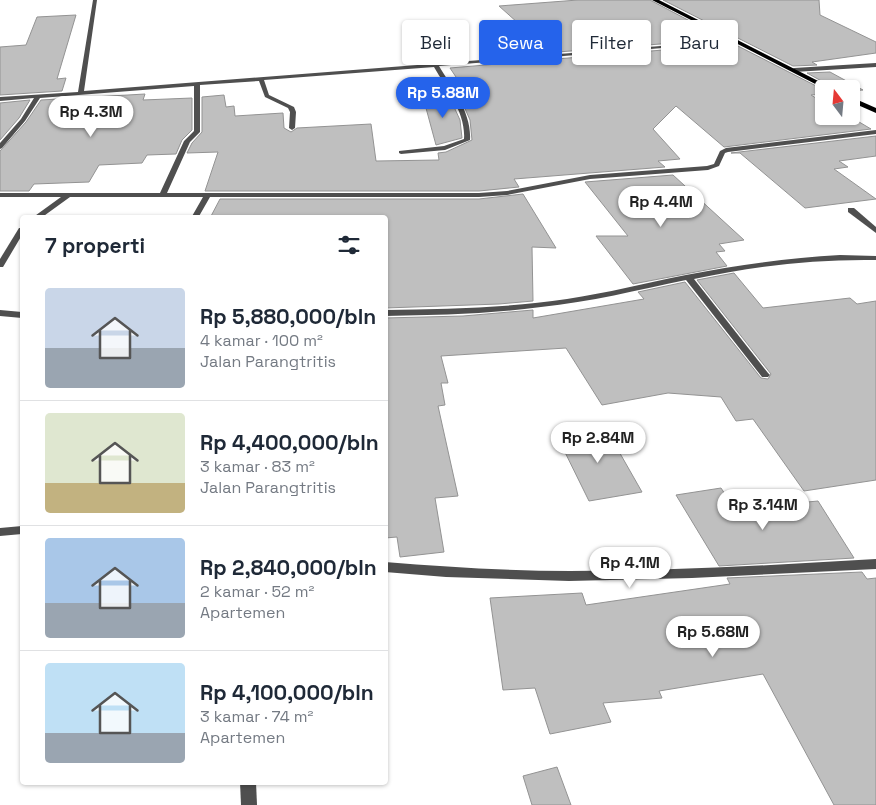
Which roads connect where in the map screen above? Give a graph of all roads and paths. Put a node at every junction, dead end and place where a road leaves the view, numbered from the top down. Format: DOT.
graph roads {
  1 [pos="95,0"];
  2 [pos="655,0"];
  3 [pos="696,20"];
  4 [pos="738,41"];
  5 [pos="661,46"];
  6 [pos="469,61"];
  7 [pos="423,65"];
  8 [pos="436,65"];
  9 [pos="876,65"];
  10 [pos="794,70"];
  11 [pos="261,79"];
  12 [pos="815,81"];
  13 [pos="197,84"];
  14 [pos="81,93"];
  15 [pos="38,96"];
  16 [pos="0,99"];
  17 [pos="860,103"];
  18 [pos="876,111"];
  19 [pos="292,128"];
  20 [pos="876,132"];
  21 [pos="0,147"];
  22 [pos="401,152"];
  23 [pos="71,194"];
  24 [pos="163,194"];
  25 [pos="208,194"];
  26 [pos="0,195"];
  27 [pos="851,210"];
  28 [pos="40,215"];
  29 [pos="196,215"];
  30 [pos="876,231"];
  31 [pos="20,233"];
  32 [pos="876,258"];
  33 [pos="0,265"];
  34 [pos="688,277"];
  35 [pos="0,313"];
  36 [pos="388,313"];
  37 [pos="20,315"];
  38 [pos="765,375"];
  39 [pos="20,530"];
  40 [pos="0,532"];
  41 [pos="876,564"];
  42 [pos="388,567"];
  43 [pos="248,785"];
  44 [pos="248,805"];
  1 -- 14 [label="street"];
  2 -- 3 [label="main road"];
  4 -- 10 [label="main road"];
  5 -- 6 [label="street"];
  7 -- 11 [label="street"];
  8 -- 22 [label="street"];
  9 -- 10 [label="street"];
  10 -- 12 [label="main road"];
  11 -- 13 [label="street"];
  11 -- 19 [label="street"];
  13 -- 14 [label="street"];
  13 -- 24 [label="street"];
  14 -- 15 [label="street"];
  15 -- 16 [label="street"];
  15 -- 21 [label="street"];
  17 -- 18 [label="main road"];
  20 -- 25 [label="street"];
  23 -- 24 [label="street"];
  23 -- 26 [label="street"];
  23 -- 28 [label="street"];
  24 -- 25 [label="street"];
  25 -- 29 [label="street"];
  27 -- 30 [label="street"];
  31 -- 33 [label="street"];
  32 -- 34 [label="street"];
  34 -- 36 [label="street"];
  34 -- 38 [label="street"];
  35 -- 37 [label="street"];
  39 -- 40 [label="street"];
  41 -- 42 [label="street"];
  43 -- 44 [label="street"];
}
